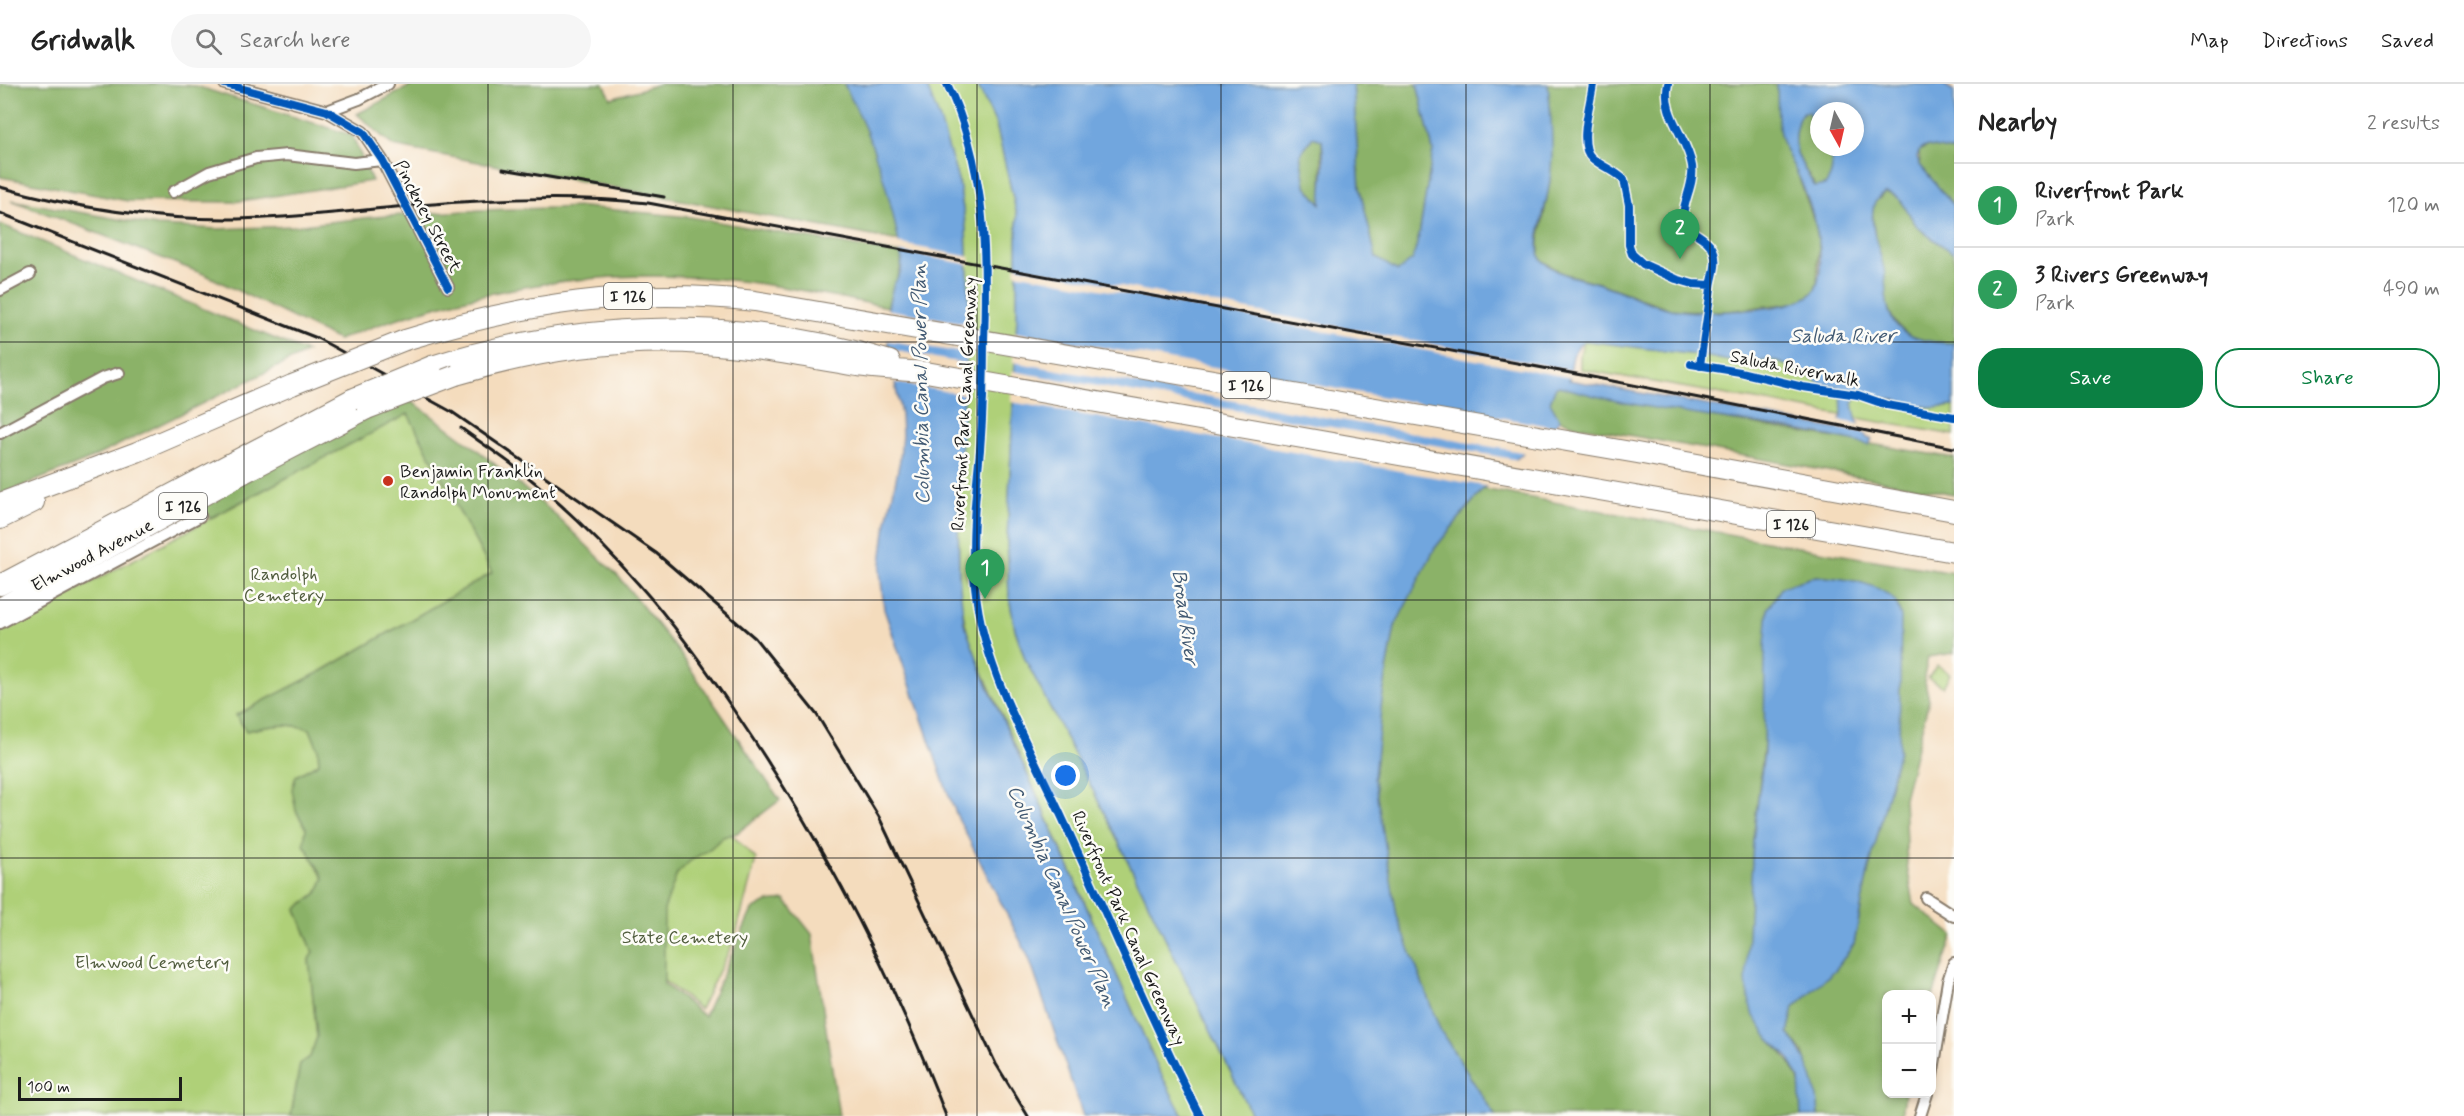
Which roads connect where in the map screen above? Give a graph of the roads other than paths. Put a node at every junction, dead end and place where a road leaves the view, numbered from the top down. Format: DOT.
graph roads {
  1 [pos="225,84"];
  2 [pos="388,84"];
  3 [pos="327,111"];
  4 [pos="382,160"];
  5 [pos="173,192"];
  6 [pos="30,274"];
  7 [pos="448,287"];
  8 [pos="0,290"];
  9 [pos="862,360"];
  10 [pos="119,373"];
  11 [pos="359,404"];
  12 [pos="0,433"];
  13 [pos="136,452"];
  14 [pos="0,503"];
  15 [pos="1954,511"];
  16 [pos="200,516"];
  17 [pos="0,519"];
  18 [pos="1954,552"];
  19 [pos="0,585"];
  20 [pos="0,608"];
  21 [pos="0,623"];
  22 [pos="1926,898"];
  23 [pos="1954,916"];
  24 [pos="1954,963"];
  25 [pos="1936,1051"];
  26 [pos="1926,1098"];
  27 [pos="1920,1116"];
  1 -- 3 [label="street, Pinckney Street"];
  2 -- 3 [label="street"];
  3 -- 4 [label="street, Pinckney Street"];
  4 -- 5 [label="street"];
  4 -- 7 [label="street, Pinckney Street"];
  6 -- 8 [label="street"];
  9 -- 11 [label="highway, I 126, bridge"];
  9 -- 11 [label="highway, bridge"];
  9 -- 18 [label="highway, I 126"];
  10 -- 12 [label="street"];
  11 -- 19 [label="highway"];
  11 -- 20 [label="highway, I 126"];
  13 -- 14 [label="highway"];
  13 -- 15 [label="highway, I 126, bridge"];
  13 -- 17 [label="highway, I 126"];
  16 -- 21 [label="street, Elmwood Avenue"];
  22 -- 23 [label="street"];
  24 -- 25 [label="street"];
  26 -- 27 [label="street"];
}
